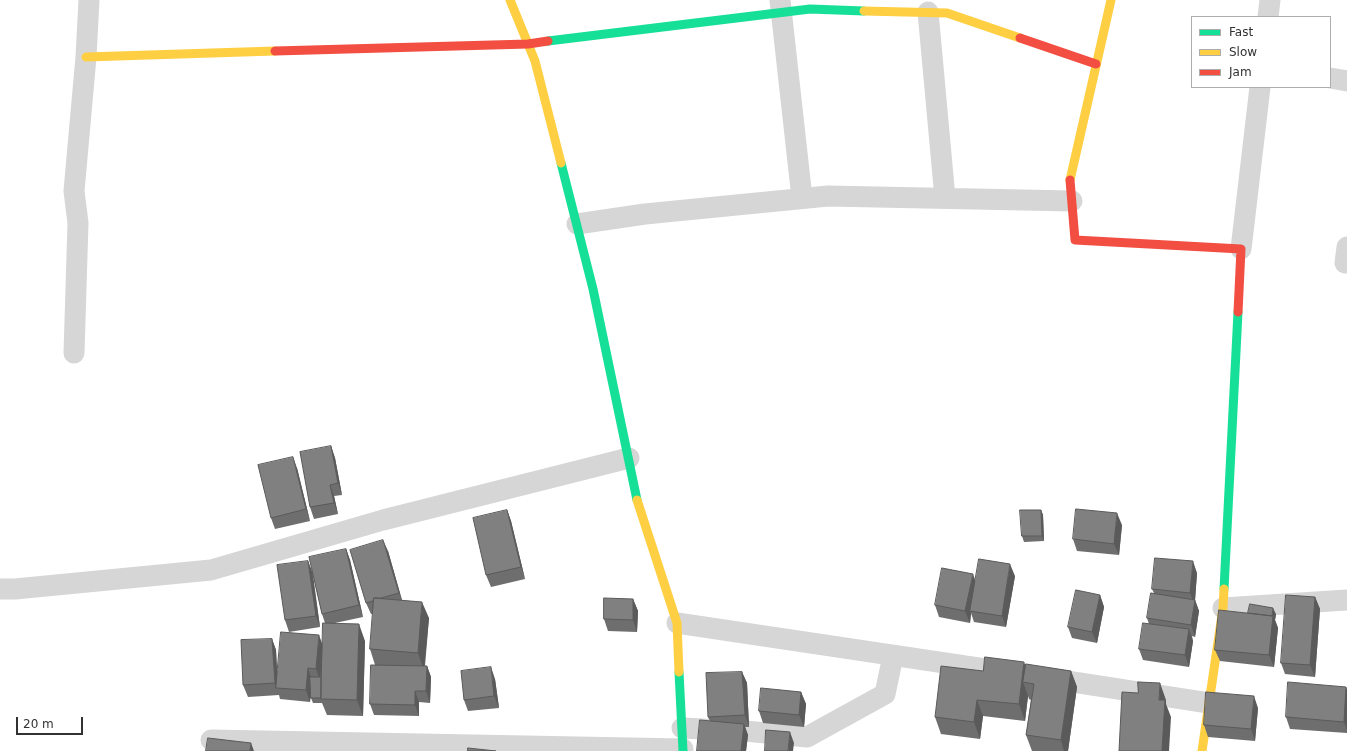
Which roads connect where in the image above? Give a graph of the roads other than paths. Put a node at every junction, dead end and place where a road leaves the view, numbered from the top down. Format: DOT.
graph roads {
  1 [pos="89,0"];
  2 [pos="510,0"];
  3 [pos="1111,0"];
  4 [pos="1270,0"];
  5 [pos="780,6"];
  6 [pos="928,12"];
  7 [pos="1268,16"];
  8 [pos="528,44"];
  9 [pos="86,57"];
  10 [pos="1096,64"];
  11 [pos="1331,78"];
  12 [pos="1347,81"];
  13 [pos="1260,88"];
  14 [pos="802,198"];
  15 [pos="945,198"];
  16 [pos="1072,201"];
  17 [pos="577,224"];
  18 [pos="1240,249"];
  19 [pos="74,353"];
  20 [pos="628,458"];
  21 [pos="0,589"];
  22 [pos="1347,600"];
  23 [pos="1223,608"];
  24 [pos="677,623"];
  25 [pos="893,656"];
  26 [pos="1209,703"];
  27 [pos="682,728"];
  28 [pos="211,740"];
  29 [pos="683,750"];
  30 [pos="1202,751"];
  1 -- 9 [label="street"];
  2 -- 8 [label="street"];
  3 -- 10 [label="street"];
  4 -- 7 [label="street"];
  5 -- 6 [label="street"];
  5 -- 8 [label="street"];
  5 -- 14 [label="street"];
  6 -- 10 [label="street"];
  6 -- 15 [label="street"];
  8 -- 9 [label="street"];
  8 -- 17 [label="street"];
  9 -- 19 [label="street"];
  10 -- 16 [label="street"];
  11 -- 12 [label="street"];
  13 -- 18 [label="street"];
  14 -- 15 [label="street"];
  14 -- 17 [label="street"];
  15 -- 16 [label="street"];
  16 -- 18 [label="street"];
  17 -- 20 [label="street"];
  18 -- 23 [label="street"];
  20 -- 21 [label="street"];
  20 -- 24 [label="street"];
  22 -- 23 [label="street"];
  23 -- 26 [label="street"];
  24 -- 25 [label="street"];
  24 -- 27 [label="street"];
  25 -- 26 [label="street"];
  25 -- 27 [label="street"];
  26 -- 30 [label="street"];
  27 -- 29 [label="street"];
  28 -- 29 [label="street"];
}
